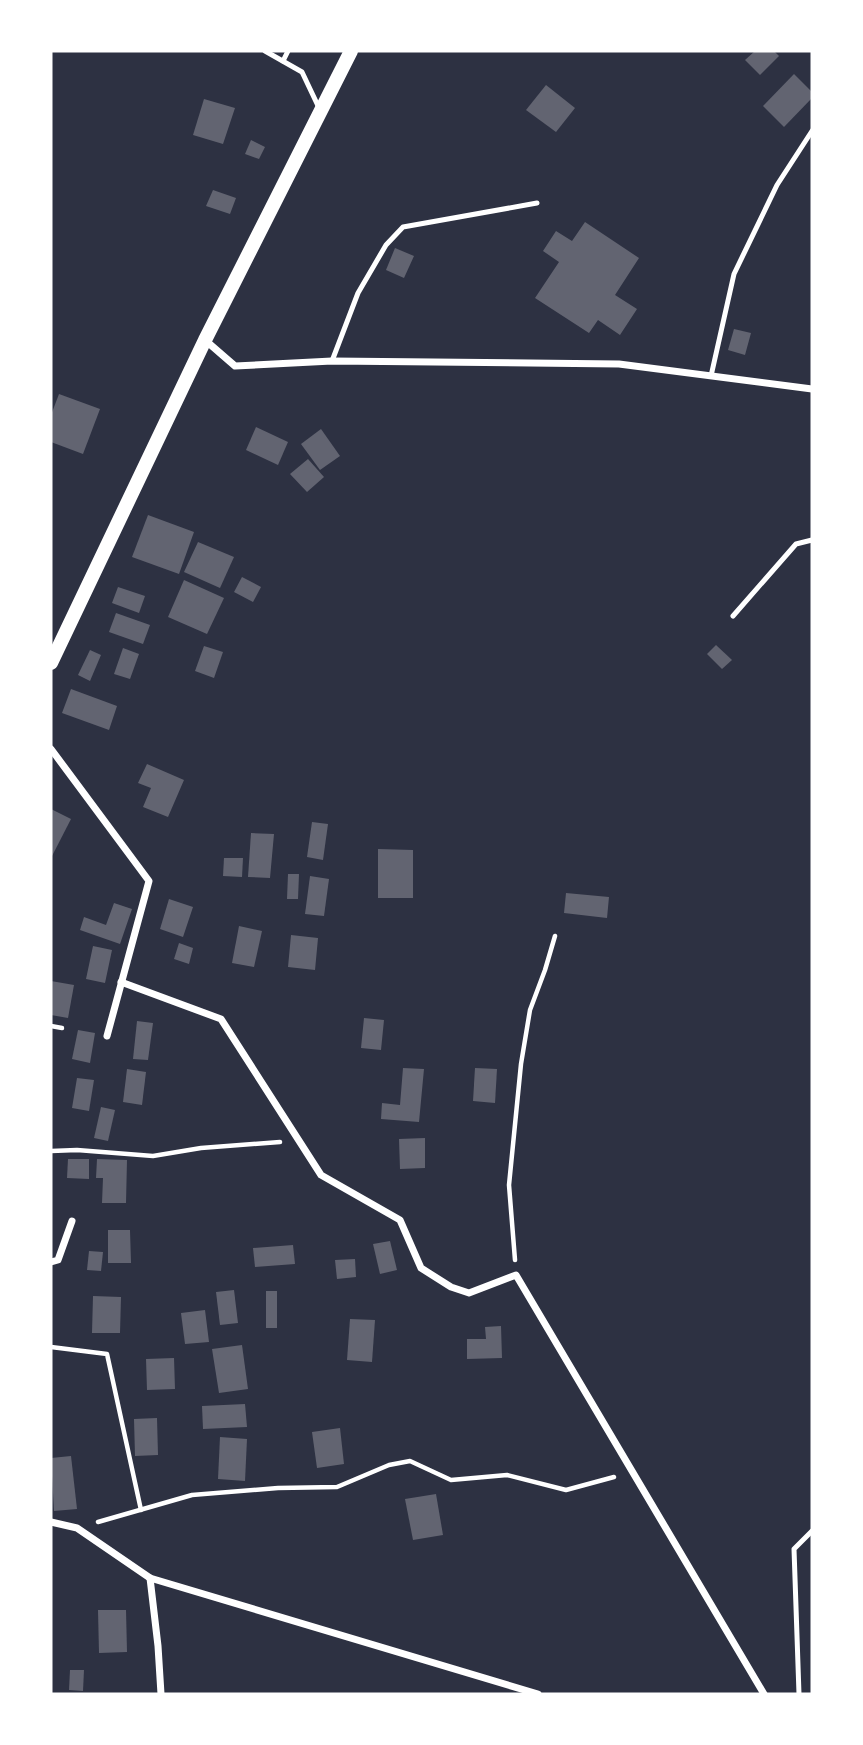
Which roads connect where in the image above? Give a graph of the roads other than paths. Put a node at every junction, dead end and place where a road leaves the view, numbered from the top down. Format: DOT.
graph roads {
  1 [pos="265,51"];
  2 [pos="288,51"];
  3 [pos="351,51"];
  4 [pos="283,61"];
  5 [pos="320,111"];
  6 [pos="812,131"];
  7 [pos="537,203"];
  8 [pos="205,340"];
  9 [pos="332,362"];
  10 [pos="710,376"];
  11 [pos="812,390"];
  12 [pos="812,540"];
  13 [pos="733,616"];
  14 [pos="51,663"];
  15 [pos="51,749"];
  16 [pos="121,982"];
  17 [pos="107,1035"];
  18 [pos="72,1221"];
  19 [pos="51,1262"];
  20 [pos="51,1522"];
  21 [pos="812,1531"];
  22 [pos="150,1578"];
  23 [pos="161,1694"];
  24 [pos="538,1694"];
  25 [pos="764,1694"];
  26 [pos="799,1694"];
  1 -- 4 [label="lane"];
  2 -- 4 [label="lane"];
  3 -- 5 [label="main road"];
  4 -- 5 [label="lane"];
  5 -- 8 [label="main road"];
  6 -- 10 [label="lane"];
  7 -- 9 [label="lane"];
  8 -- 9 [label="street"];
  8 -- 14 [label="main road"];
  9 -- 10 [label="street"];
  10 -- 11 [label="street"];
  12 -- 13 [label="lane"];
  15 -- 16 [label="street"];
  16 -- 17 [label="street"];
  16 -- 25 [label="street"];
  18 -- 19 [label="street"];
  20 -- 22 [label="street"];
  21 -- 26 [label="lane"];
  22 -- 23 [label="street"];
  22 -- 24 [label="street"];
}
